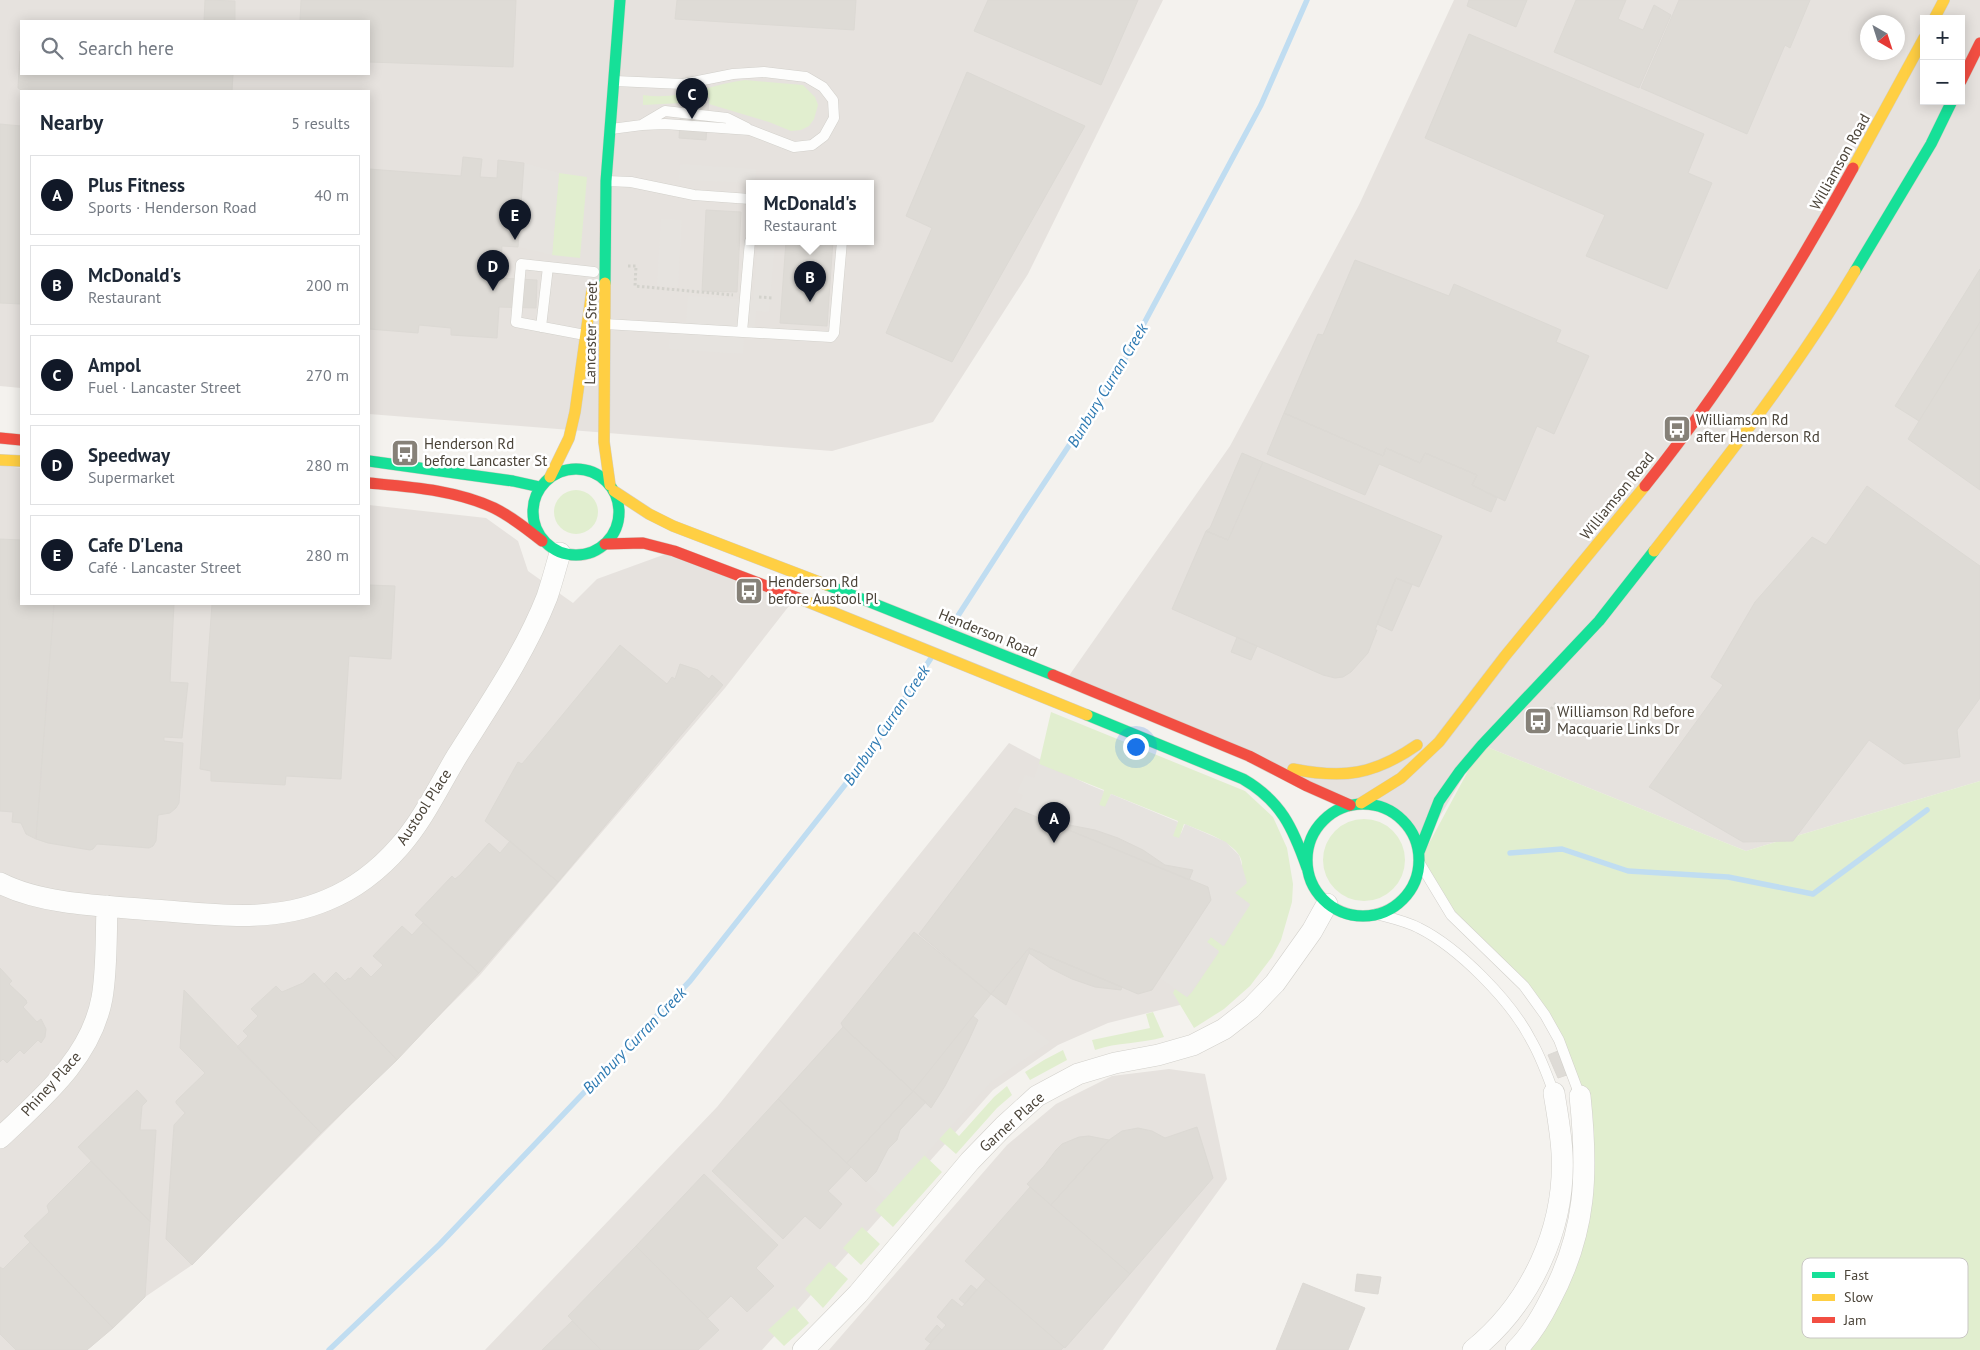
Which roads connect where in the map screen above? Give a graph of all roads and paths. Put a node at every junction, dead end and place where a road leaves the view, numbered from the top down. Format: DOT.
graph roads {
  1 [pos="620,0"];
  2 [pos="1944,0"];
  3 [pos="1936,15"];
  4 [pos="1980,43"];
  5 [pos="1920,45"];
  6 [pos="1965,74"];
  7 [pos="614,81"];
  8 [pos="1950,105"];
  9 [pos="610,129"];
  10 [pos="606,181"];
  11 [pos="746,200"];
  12 [pos="750,245"];
  13 [pos="842,245"];
  14 [pos="624,266"];
  15 [pos="548,267"];
  16 [pos="594,272"];
  17 [pos="745,296"];
  18 [pos="773,298"];
  19 [pos="588,322"];
  20 [pos="606,324"];
  21 [pos="542,327"];
  22 [pos="742,332"];
  23 [pos="586,335"];
  24 [pos="0,438"];
  25 [pos="20,440"];
  26 [pos="0,460"];
  27 [pos="20,461"];
  28 [pos="370,461"];
  29 [pos="550,477"];
  30 [pos="370,483"];
  31 [pos="540,487"];
  32 [pos="612,488"];
  33 [pos="605,544"];
  34 [pos="553,548"];
  35 [pos="1505,656"];
  36 [pos="1249,756"];
  37 [pos="1355,804"];
  38 [pos="1419,857"];
  39 [pos="1307,868"];
  40 [pos="0,884"];
  41 [pos="1327,904"];
  42 [pos="107,906"];
  43 [pos="1376,914"];
  44 [pos="1554,1092"];
  45 [pos="1580,1096"];
  46 [pos="0,1138"];
  47 [pos="803,1350"];
  48 [pos="1473,1350"];
  49 [pos="1516,1350"];
  1 -- 7 [label="main road, Lancaster Street"];
  2 -- 3 [label="main road"];
  4 -- 6 [label="main road"];
  5 -- 35 [label="main road, Williamson Road"];
  7 -- 9 [label="main road, Lancaster Street"];
  7 -- 9 [label="lane"];
  8 -- 38 [label="main road"];
  9 -- 10 [label="main road, Lancaster Street"];
  10 -- 11 [label="lane"];
  10 -- 16 [label="main road, Lancaster Street"];
  10 -- 20 [label="main road, Lancaster Street"];
  12 -- 17 [label="lane"];
  13 -- 22 [label="lane"];
  14 -- 17 [label="path"];
  15 -- 16 [label="lane"];
  15 -- 21 [label="lane"];
  15 -- 21 [label="lane"];
  16 -- 19 [label="main road, Lancaster Street"];
  17 -- 18 [label="path"];
  17 -- 22 [label="lane"];
  19 -- 20 [label="lane"];
  19 -- 23 [label="main road, Lancaster Street"];
  20 -- 22 [label="lane"];
  20 -- 32 [label="main road, Lancaster Street"];
  21 -- 23 [label="lane"];
  23 -- 29 [label="main road, Lancaster Street"];
  24 -- 25 [label="main road"];
  26 -- 27 [label="main road"];
  28 -- 31 [label="main road"];
  29 -- 31 [label="main road"];
  29 -- 32 [label="main road"];
  30 -- 34 [label="main road"];
  31 -- 34 [label="main road"];
  32 -- 33 [label="main road"];
  32 -- 36 [label="main road, Henderson Road"];
  33 -- 34 [label="main road"];
  33 -- 39 [label="main road"];
  34 -- 42 [label="street, Austool Place"];
  35 -- 36 [label="main road"];
  35 -- 37 [label="main road, Williamson Road"];
  36 -- 37 [label="main road, Henderson Road"];
  37 -- 38 [label="main road"];
  37 -- 39 [label="main road"];
  38 -- 43 [label="main road"];
  38 -- 45 [label="lane"];
  39 -- 41 [label="main road"];
  40 -- 42 [label="street, Austool Place"];
  41 -- 43 [label="main road"];
  41 -- 47 [label="street, Garner Place"];
  42 -- 46 [label="street, Phiney Place"];
  43 -- 44 [label="lane"];
  44 -- 48 [label="street"];
  45 -- 49 [label="street"];
}
